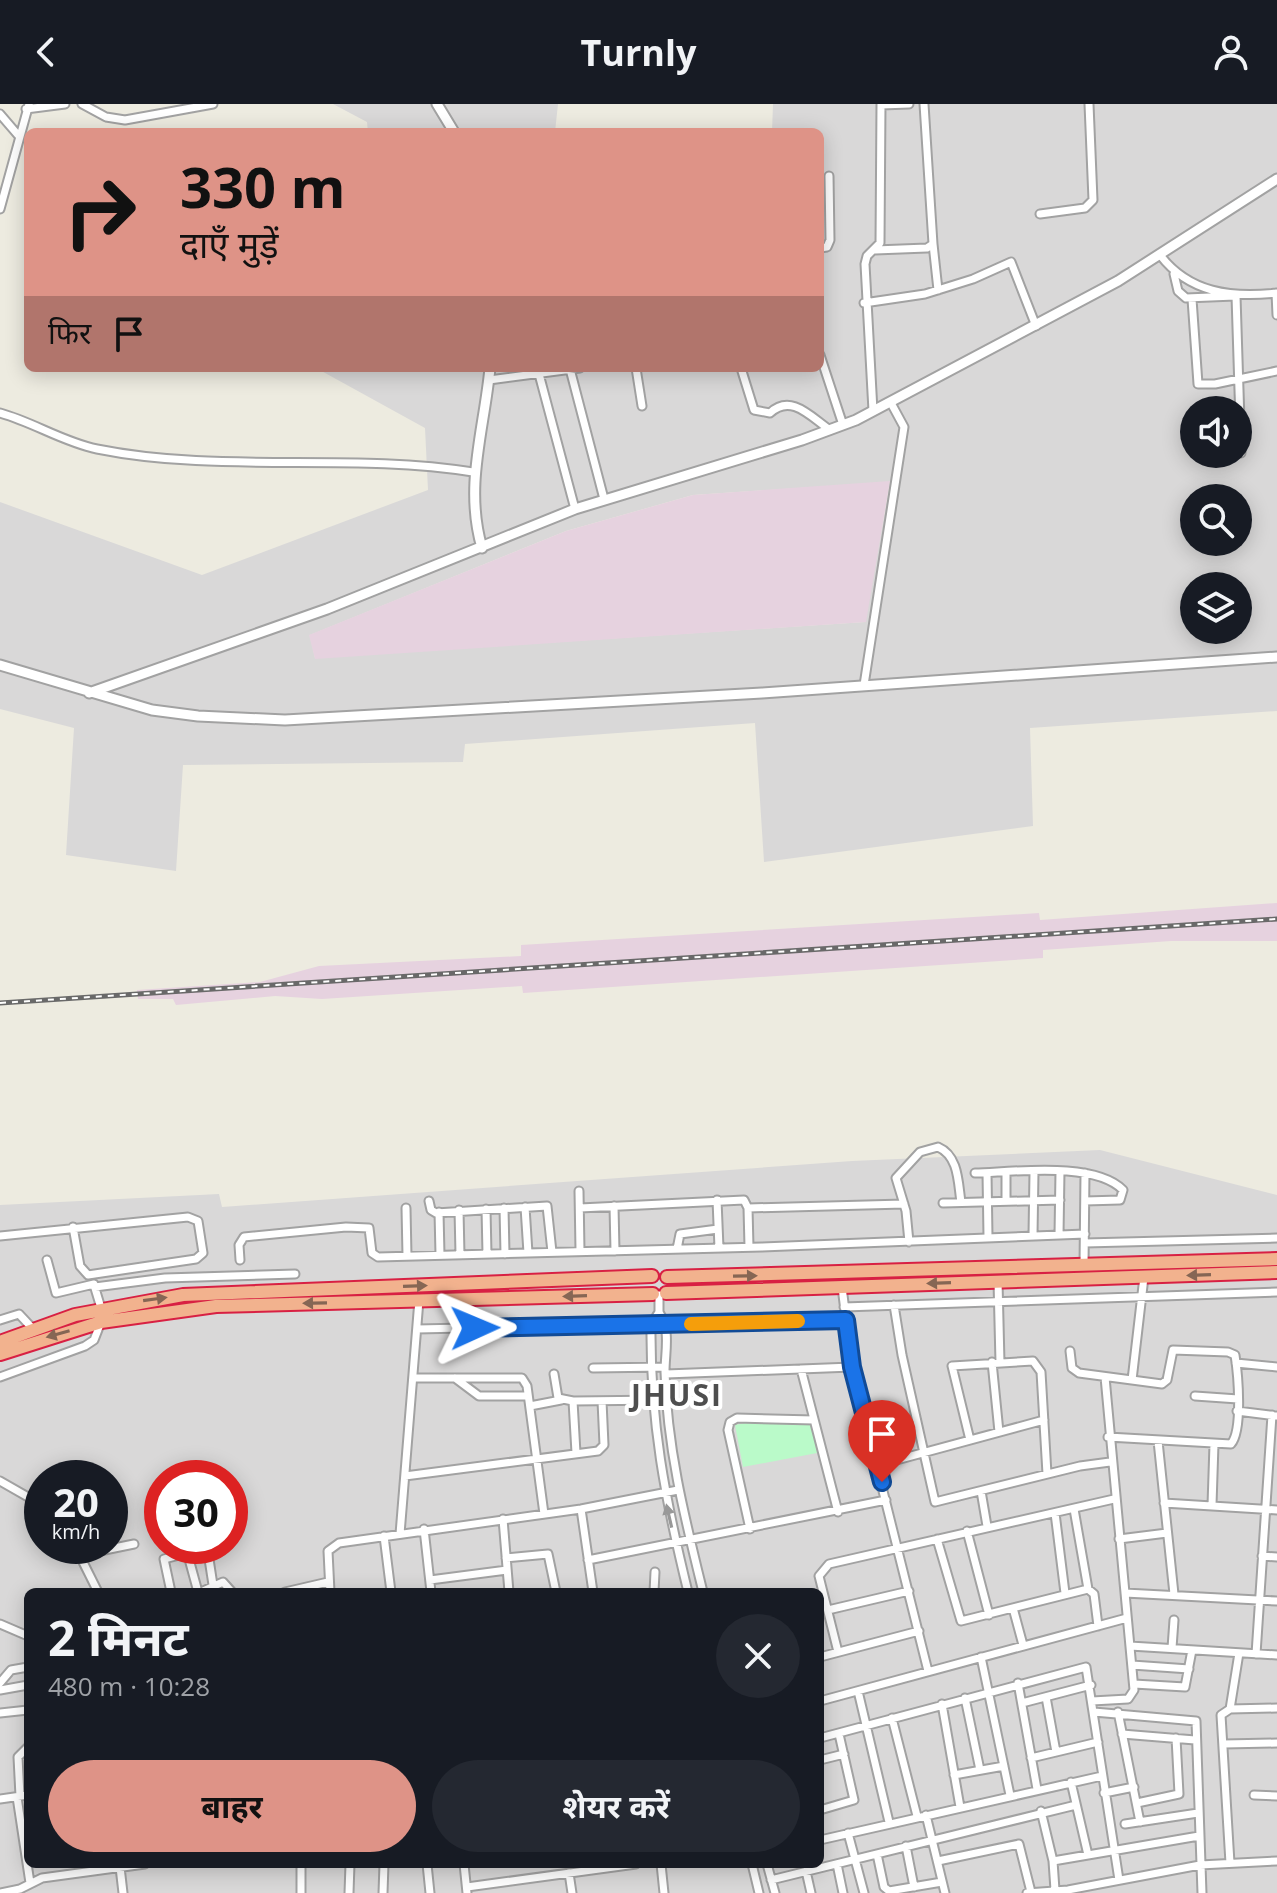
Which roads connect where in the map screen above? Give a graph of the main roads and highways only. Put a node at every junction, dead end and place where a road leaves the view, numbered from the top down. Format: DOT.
graph roads {
  1 [pos="1277,1259"];
  2 [pos="1277,1272"];
  3 [pos="652,1276"];
  4 [pos="667,1277"];
  5 [pos="659,1294"];
  6 [pos="100,1311"];
  7 [pos="0,1342"];
  8 [pos="0,1354"];
  4 -- 1 [label="highway, one-way"];
  2 -- 5 [label="highway, one-way"];
  3 -- 4 [label="highway"];
  3 -- 5 [label="highway"];
  6 -- 3 [label="highway, one-way"];
  4 -- 5 [label="highway"];
  5 -- 6 [label="highway, one-way"];
  6 -- 7 [label="highway"];
  6 -- 8 [label="highway, one-way"];
}
